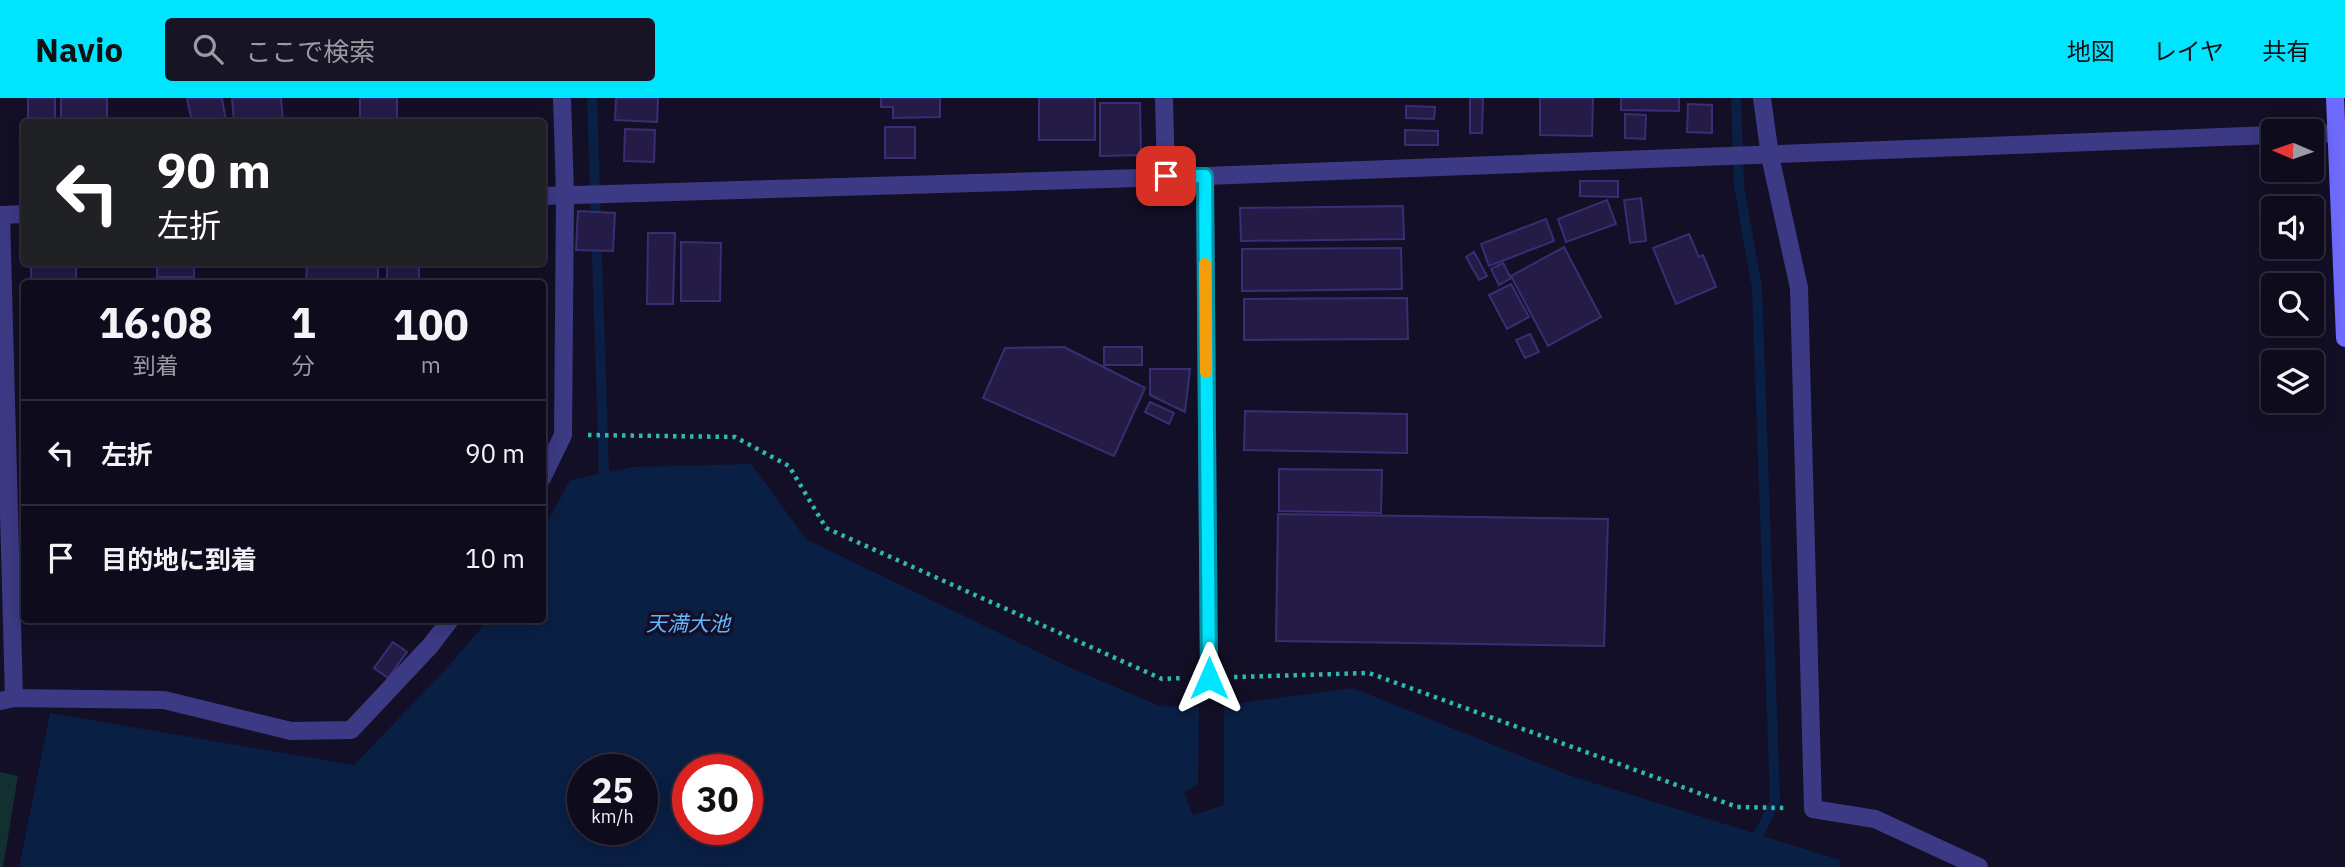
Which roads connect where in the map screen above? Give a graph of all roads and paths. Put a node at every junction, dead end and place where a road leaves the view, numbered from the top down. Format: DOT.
graph roads {
  1 [pos="562,98"];
  2 [pos="1164,98"];
  3 [pos="1762,98"];
  4 [pos="2335,98"];
  5 [pos="2341,133"];
  6 [pos="2261,136"];
  7 [pos="1770,156"];
  8 [pos="1166,176"];
  9 [pos="1205,176"];
  10 [pos="565,195"];
  11 [pos="546,196"];
  12 [pos="21,214"];
  13 [pos="0,215"];
  14 [pos="2345,338"];
  15 [pos="563,435"];
  16 [pos="546,470"];
  17 [pos="448,623"];
  18 [pos="1209,678"];
  19 [pos="7,699"];
  20 [pos="1814,809"];
  21 [pos="1979,867"];
  1 -- 10 [label="street"];
  2 -- 8 [label="street"];
  3 -- 7 [label="street"];
  4 -- 5 [label="main road"];
  5 -- 14 [label="main road"];
  6 -- 7 [label="street"];
  7 -- 9 [label="street"];
  7 -- 20 [label="street"];
  8 -- 9 [label="street"];
  8 -- 10 [label="street"];
  9 -- 18 [label="street"];
  10 -- 11 [label="street"];
  10 -- 15 [label="street"];
  12 -- 13 [label="street"];
  13 -- 19 [label="street"];
  15 -- 16 [label="street"];
  15 -- 18 [label="path"];
  17 -- 19 [label="street"];
  18 -- 20 [label="path"];
  20 -- 21 [label="street"];
}
